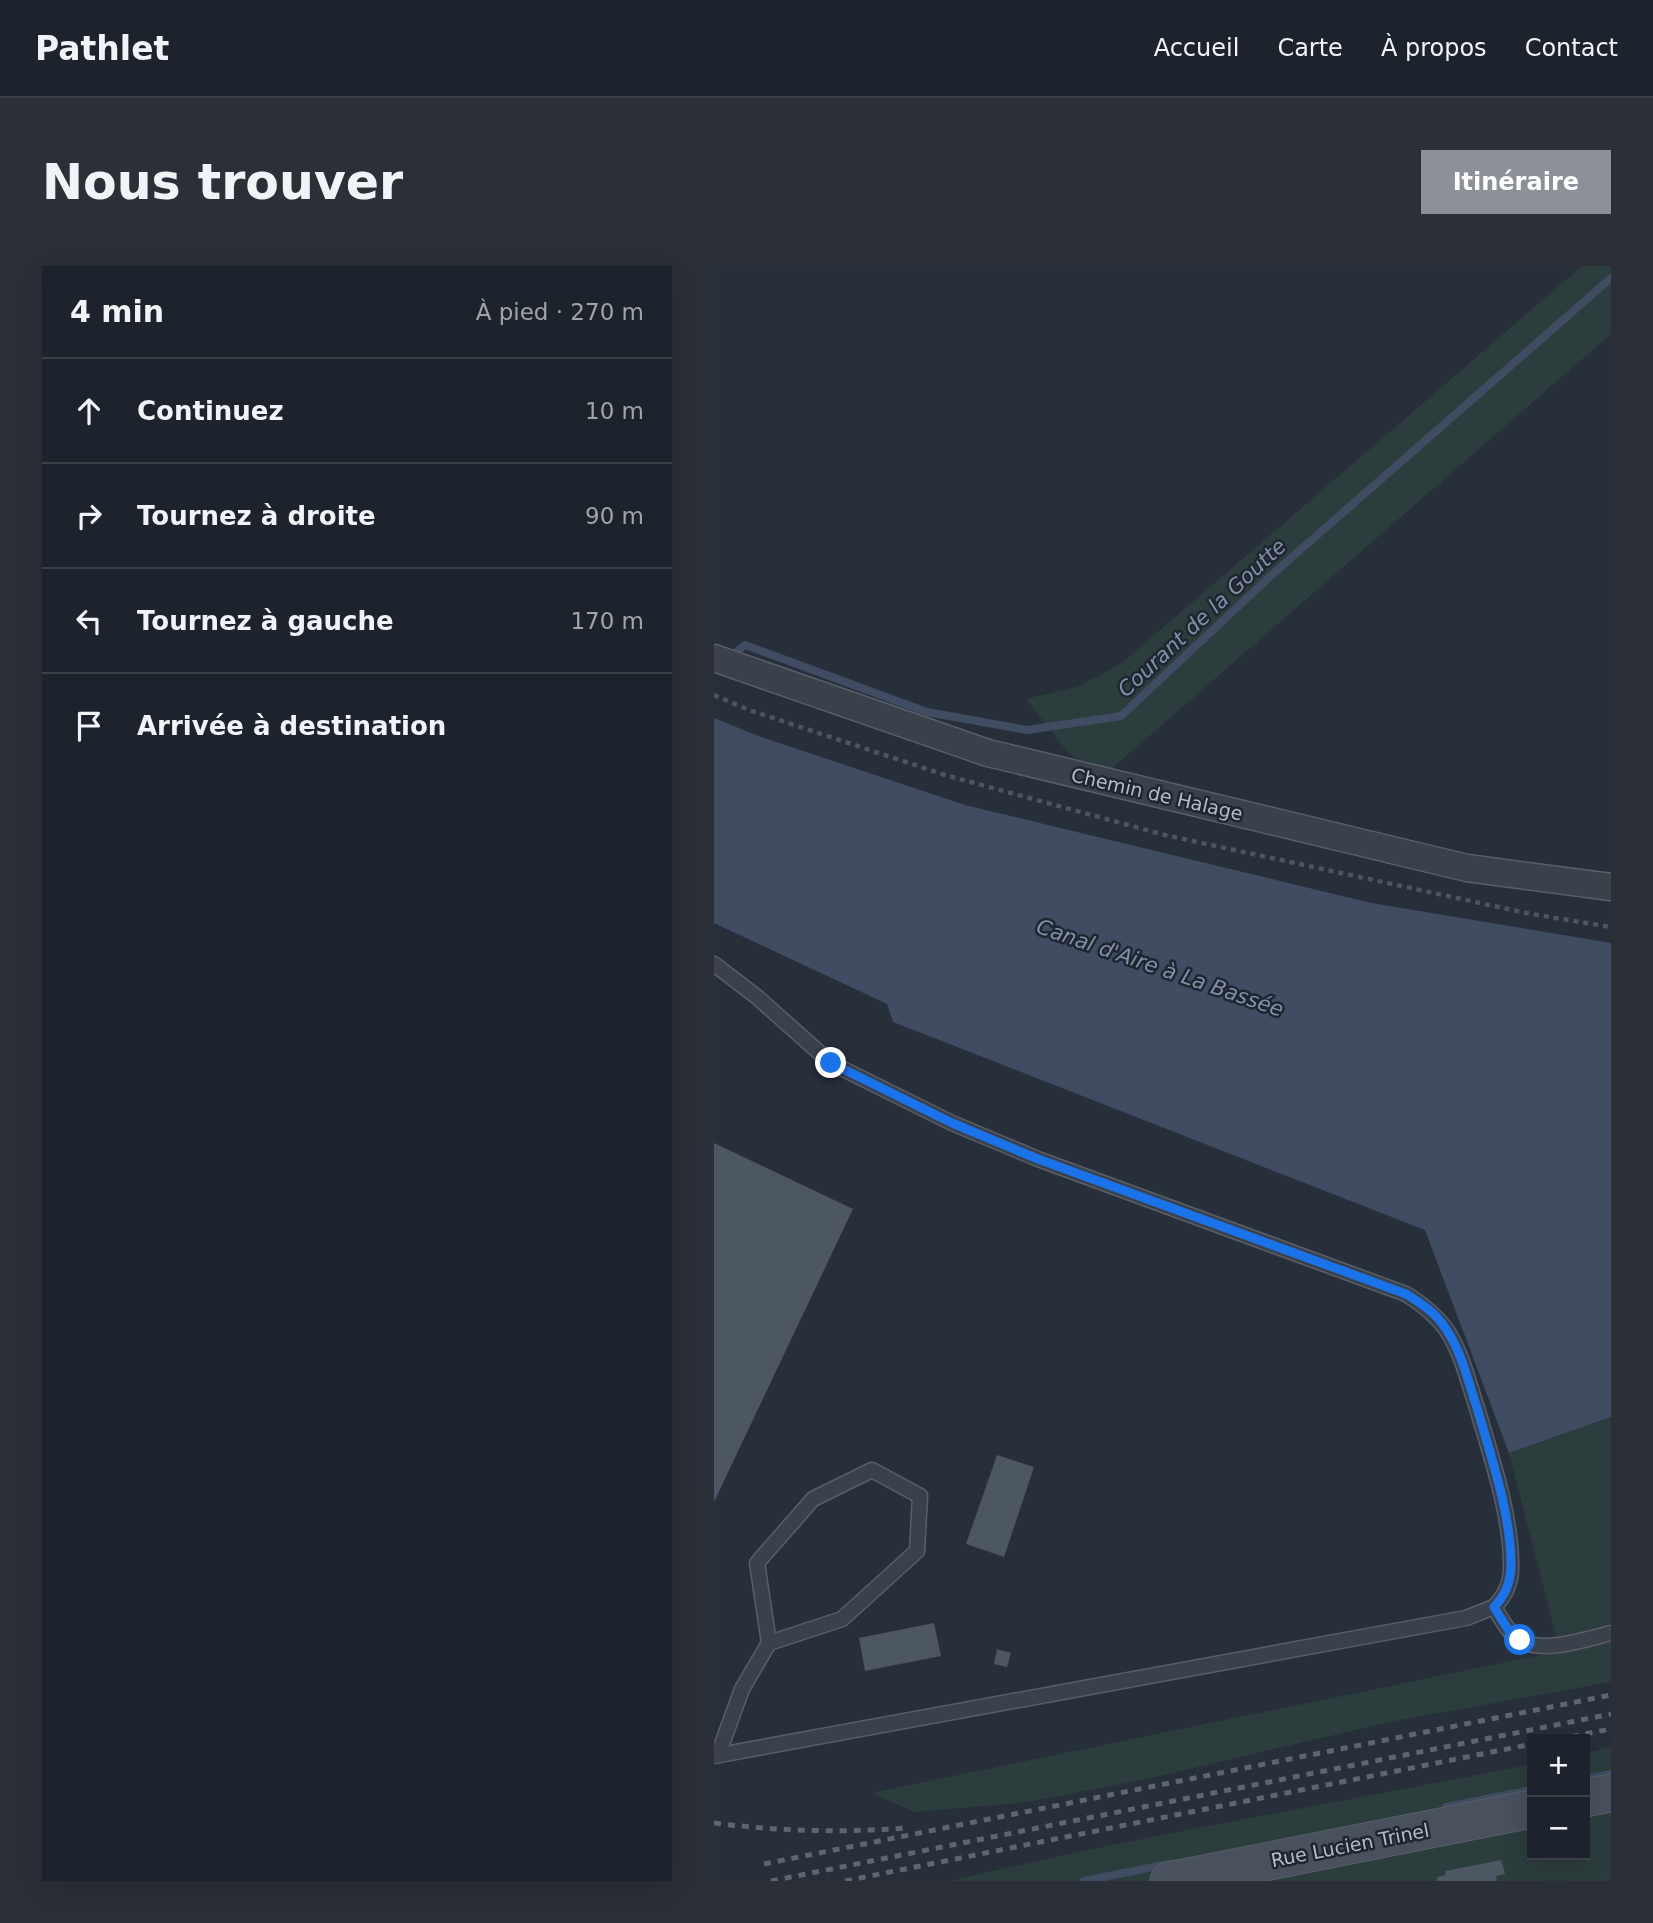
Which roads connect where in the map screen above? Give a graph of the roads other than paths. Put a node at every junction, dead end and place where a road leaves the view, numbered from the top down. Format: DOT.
graph roads {
  1 [pos="714,658"];
  2 [pos="1611,887"];
  3 [pos="714,964"];
  4 [pos="1494,1607"];
  5 [pos="1611,1633"];
  6 [pos="768,1643"];
  7 [pos="716,1755"];
  8 [pos="1611,1793"];
  9 [pos="1590,1797"];
  10 [pos="1527,1810"];
  11 [pos="1169,1881"];
  1 -- 2 [label="street, Chemin de Halage"];
  3 -- 4 [label="lane"];
  4 -- 5 [label="lane"];
  4 -- 7 [label="lane"];
  6 -- 6 [label="lane"];
  6 -- 7 [label="lane"];
  8 -- 9 [label="street"];
  10 -- 11 [label="street, Rue Lucien Trinel"];
}
